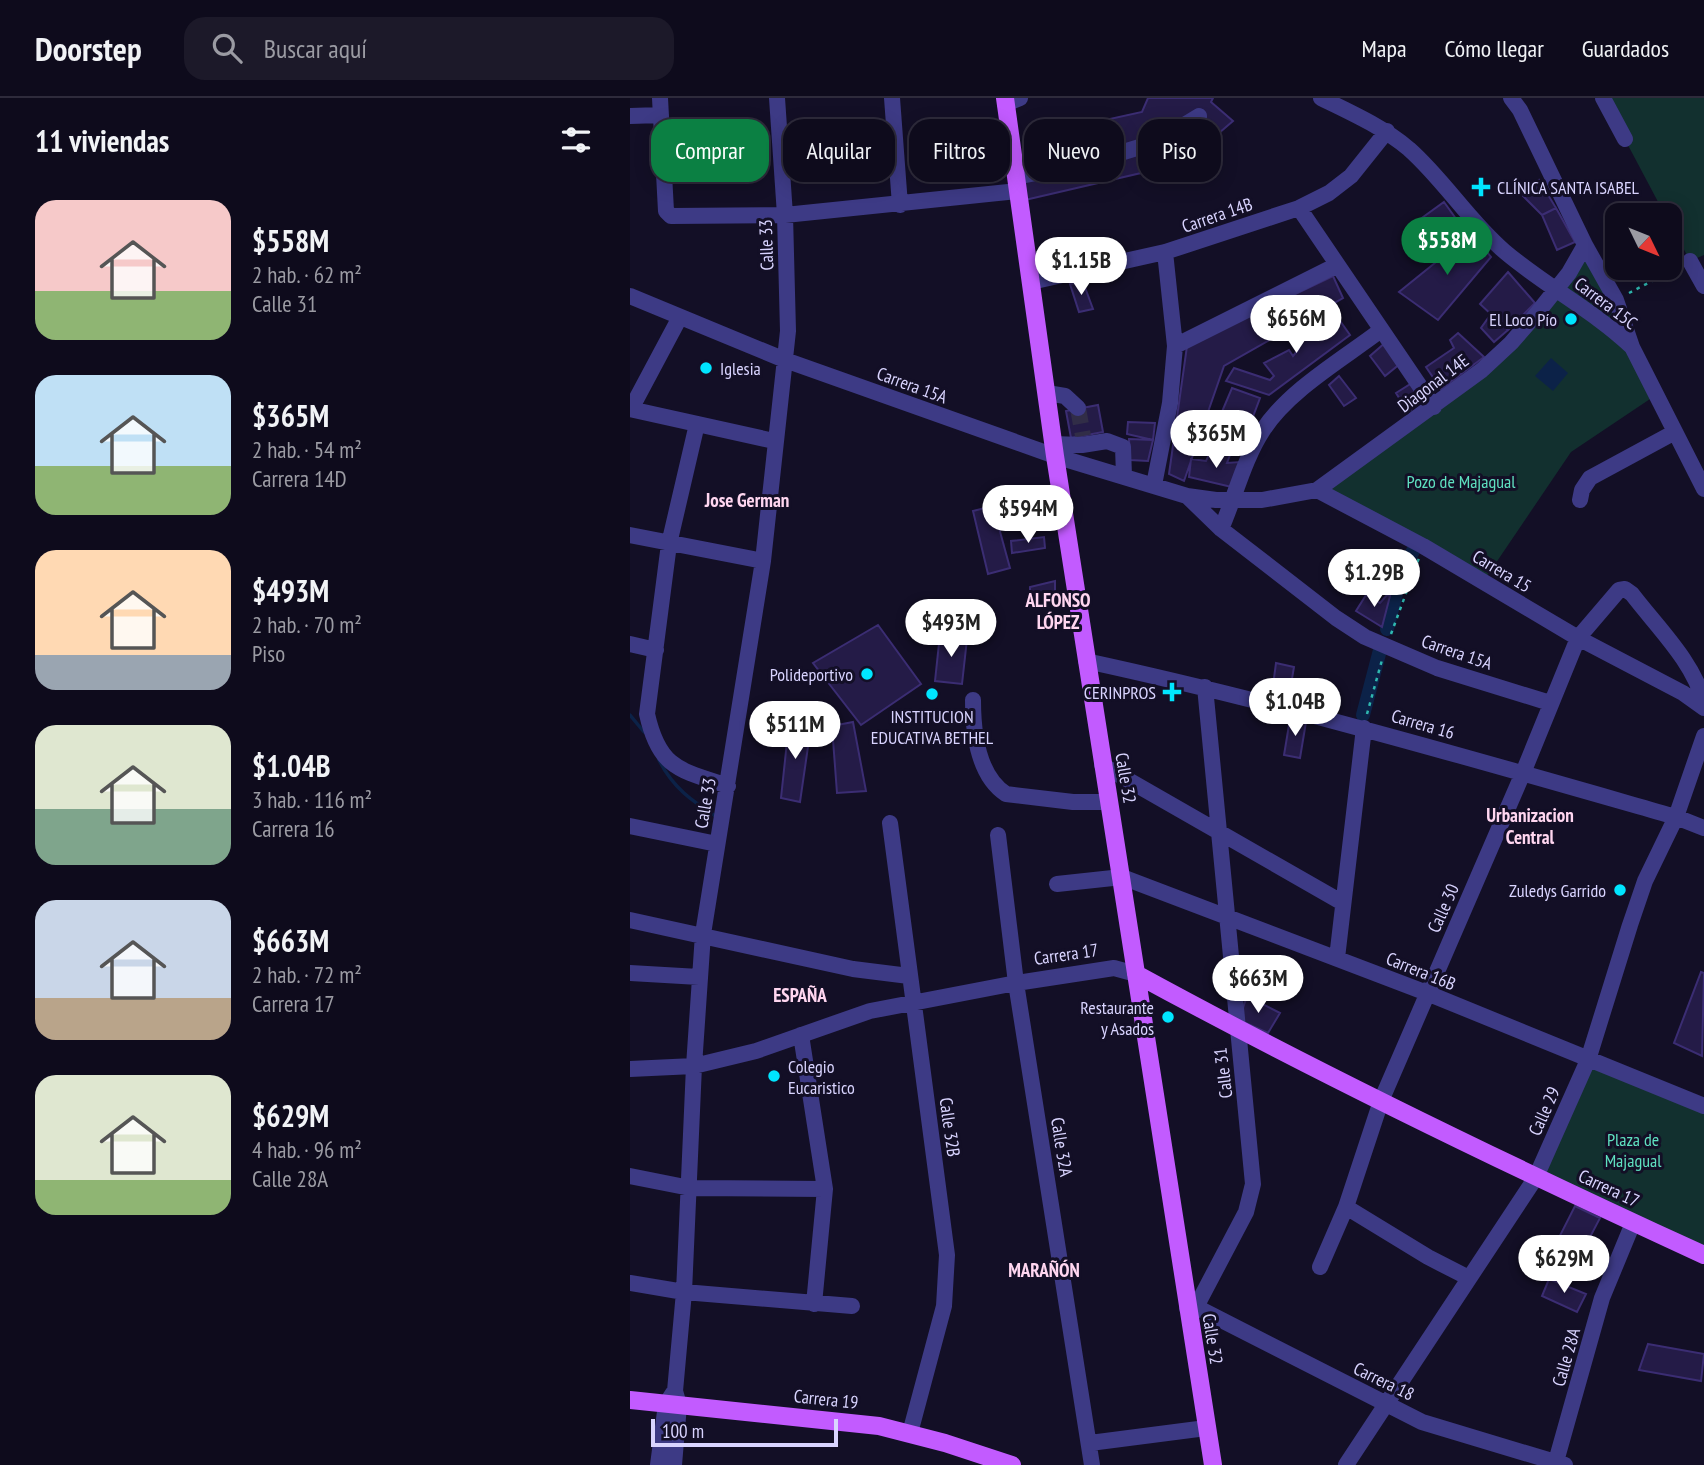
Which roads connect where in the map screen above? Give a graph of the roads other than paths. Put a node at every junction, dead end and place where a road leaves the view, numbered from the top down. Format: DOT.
graph roads {
  1 [pos="776,98"];
  2 [pos="892,98"];
  3 [pos="1321,98"];
  4 [pos="1603,98"];
  5 [pos="1010,100"];
  6 [pos="1520,102"];
  7 [pos="661,106"];
  8 [pos="630,116"];
  9 [pos="1199,116"];
  10 [pos="1387,131"];
  11 [pos="1625,139"];
  12 [pos="1017,184"];
  13 [pos="900,205"];
  14 [pos="1299,208"];
  15 [pos="785,215"];
  16 [pos="1585,245"];
  17 [pos="1165,253"];
  18 [pos="1690,261"];
  19 [pos="1337,265"];
  20 [pos="1031,282"];
  21 [pos="1704,286"];
  22 [pos="1556,289"];
  23 [pos="630,296"];
  24 [pos="1616,300"];
  25 [pos="1591,312"];
  26 [pos="680,317"];
  27 [pos="1381,330"];
  28 [pos="1175,346"];
  29 [pos="1632,347"];
  30 [pos="785,360"];
  31 [pos="1046,393"];
  32 [pos="1434,407"];
  33 [pos="1078,408"];
  34 [pos="630,409"];
  35 [pos="698,424"];
  36 [pos="1675,432"];
  37 [pos="1083,440"];
  38 [pos="774,441"];
  39 [pos="1054,450"];
  40 [pos="1080,463"];
  41 [pos="1124,476"];
  42 [pos="1154,485"];
  43 [pos="1704,489"];
  44 [pos="1317,490"];
  45 [pos="1187,496"];
  46 [pos="1233,500"];
  47 [pos="1580,500"];
  48 [pos="1221,529"];
  49 [pos="630,535"];
  50 [pos="669,544"];
  51 [pos="763,561"];
  52 [pos="1578,638"];
  53 [pos="630,644"];
  54 [pos="656,650"];
  55 [pos="1086,661"];
  56 [pos="1205,687"];
  57 [pos="973,700"];
  58 [pos="1550,703"];
  59 [pos="1704,706"];
  60 [pos="1364,727"];
  61 [pos="1704,736"];
  62 [pos="1102,765"];
  63 [pos="1523,773"];
  64 [pos="728,786"];
  65 [pos="1109,802"];
  66 [pos="1676,817"];
  67 [pos="890,823"];
  68 [pos="630,826"];
  69 [pos="1704,828"];
  70 [pos="1217,830"];
  71 [pos="998,835"];
  72 [pos="717,844"];
  73 [pos="1122,877"];
  74 [pos="1058,884"];
  75 [pos="1343,902"];
  76 [pos="1226,917"];
  77 [pos="630,920"];
  78 [pos="703,934"];
  79 [pos="1337,958"];
  80 [pos="630,973"];
  81 [pos="1136,974"];
  82 [pos="909,976"];
  83 [pos="699,977"];
  84 [pos="1016,983"];
  85 [pos="1427,993"];
  86 [pos="914,1002"];
  87 [pos="1237,1029"];
  88 [pos="801,1035"];
  89 [pos="1588,1060"];
  90 [pos="694,1066"];
  91 [pos="630,1069"];
  92 [pos="1381,1101"];
  93 [pos="1704,1107"];
  94 [pos="630,1176"];
  95 [pos="1536,1177"];
  96 [pos="690,1188"];
  97 [pos="825,1189"];
  98 [pos="1346,1207"];
  99 [pos="1633,1223"];
  100 [pos="1704,1255"];
  101 [pos="1320,1268"];
  102 [pos="1469,1278"];
  103 [pos="630,1283"];
  104 [pos="684,1292"];
  105 [pos="814,1304"];
  106 [pos="852,1306"];
  107 [pos="1191,1307"];
  108 [pos="630,1400"];
  109 [pos="673,1400"];
  110 [pos="1386,1405"];
  111 [pos="1206,1428"];
  112 [pos="910,1433"];
  113 [pos="1090,1443"];
  114 [pos="1559,1464"];
  115 [pos="659,1465"];
  116 [pos="674,1465"];
  117 [pos="1012,1465"];
  118 [pos="1092,1465"];
  119 [pos="1213,1465"];
  120 [pos="1346,1465"];
  1 -- 15 [label="street, Calle 33"];
  2 -- 13 [label="street"];
  3 -- 10 [label="street"];
  4 -- 11 [label="street"];
  5 -- 12 [label="main road, Calle 32"];
  6 -- 16 [label="street"];
  7 -- 8 [label="street"];
  7 -- 15 [label="street"];
  9 -- 12 [label="street"];
  10 -- 14 [label="street, Carrera 14B"];
  10 -- 22 [label="street"];
  12 -- 13 [label="street"];
  12 -- 20 [label="main road, Calle 32"];
  13 -- 15 [label="street"];
  14 -- 17 [label="street, Carrera 14B"];
  14 -- 19 [label="street"];
  15 -- 30 [label="street, Calle 33"];
  16 -- 22 [label="street, Diagonal 14E"];
  16 -- 24 [label="street, Carrera 15C"];
  17 -- 20 [label="street, Carrera 14B"];
  17 -- 28 [label="street"];
  18 -- 21 [label="street"];
  19 -- 27 [label="street"];
  19 -- 28 [label="street"];
  20 -- 31 [label="main road, Calle 32"];
  22 -- 25 [label="street, Carrera 15C"];
  22 -- 32 [label="street, Diagonal 14E"];
  23 -- 26 [label="street, Carrera 15A"];
  24 -- 25 [label="street"];
  24 -- 29 [label="street, Carrera 15C"];
  25 -- 29 [label="street, Carrera 15C"];
  26 -- 30 [label="street, Carrera 15A"];
  26 -- 34 [label="street"];
  27 -- 32 [label="street"];
  27 -- 46 [label="street"];
  28 -- 42 [label="street"];
  29 -- 36 [label="street, Carrera 15C"];
  30 -- 38 [label="street, Calle 33"];
  30 -- 39 [label="street, Carrera 15A"];
  31 -- 33 [label="street"];
  31 -- 39 [label="main road, Calle 32"];
  32 -- 44 [label="street, Diagonal 14E"];
  34 -- 35 [label="street"];
  35 -- 38 [label="street"];
  35 -- 50 [label="street"];
  36 -- 43 [label="street, Carrera 15C"];
  36 -- 47 [label="street"];
  37 -- 39 [label="street"];
  37 -- 40 [label="street"];
  37 -- 41 [label="street"];
  38 -- 51 [label="street, Calle 33"];
  39 -- 40 [label="street, Carrera 15A"];
  39 -- 55 [label="main road, Calle 32"];
  40 -- 41 [label="street, Carrera 15A"];
  41 -- 42 [label="street, Carrera 15A"];
  42 -- 45 [label="street, Carrera 15A"];
  44 -- 46 [label="street"];
  44 -- 52 [label="street, Carrera 15"];
  45 -- 46 [label="street, Carrera 15A"];
  45 -- 48 [label="street, Carrera 15A"];
  46 -- 48 [label="street"];
  48 -- 58 [label="street, Carrera 15A"];
  49 -- 50 [label="street"];
  50 -- 51 [label="street"];
  50 -- 54 [label="street"];
  51 -- 64 [label="street, Calle 33"];
  52 -- 58 [label="street, Calle 30"];
  52 -- 59 [label="street, Carrera 15"];
  52 -- 59 [label="street, Calle 30"];
  53 -- 54 [label="street"];
  54 -- 64 [label="street"];
  55 -- 56 [label="street, Carrera 16"];
  55 -- 62 [label="main road, Calle 32"];
  56 -- 60 [label="street, Carrera 16"];
  56 -- 70 [label="street, Calle 31"];
  57 -- 65 [label="street"];
  58 -- 63 [label="street, Calle 30"];
  60 -- 63 [label="street, Carrera 16"];
  60 -- 75 [label="street"];
  61 -- 66 [label="street, Calle 29"];
  62 -- 65 [label="main road, Calle 32"];
  62 -- 70 [label="street"];
  63 -- 66 [label="street, Carrera 16"];
  63 -- 85 [label="street, Calle 30"];
  64 -- 72 [label="street, Calle 33"];
  65 -- 73 [label="main road, Calle 32"];
  66 -- 69 [label="street, Carrera 16"];
  66 -- 89 [label="street, Calle 29"];
  67 -- 82 [label="street, Calle 32B"];
  68 -- 72 [label="street"];
  70 -- 75 [label="street"];
  70 -- 76 [label="street, Calle 31"];
  71 -- 84 [label="street, Calle 32A"];
  72 -- 78 [label="street, Calle 33"];
  73 -- 74 [label="street"];
  73 -- 76 [label="street, Carrera 16B"];
  73 -- 81 [label="main road, Calle 32"];
  75 -- 79 [label="street"];
  76 -- 79 [label="street, Carrera 16B"];
  76 -- 87 [label="street, Calle 31"];
  77 -- 78 [label="street"];
  78 -- 82 [label="street"];
  78 -- 83 [label="street, Calle 33"];
  79 -- 85 [label="street, Carrera 16B"];
  80 -- 83 [label="street"];
  81 -- 84 [label="street, Carrera 17"];
  81 -- 87 [label="main road, Carrera 17"];
  81 -- 107 [label="main road, Calle 32"];
  82 -- 86 [label="street, Calle 32B"];
  83 -- 90 [label="street, Calle 33"];
  84 -- 86 [label="street, Carrera 17"];
  84 -- 113 [label="street, Calle 32A"];
  85 -- 89 [label="street, Carrera 16B"];
  85 -- 92 [label="street, Calle 30"];
  86 -- 88 [label="street, Carrera 17"];
  86 -- 112 [label="street, Calle 32B"];
  87 -- 92 [label="main road, Carrera 17"];
  87 -- 107 [label="street, Calle 31"];
  88 -- 90 [label="street, Carrera 17"];
  88 -- 97 [label="street"];
  89 -- 93 [label="street, Carrera 16B"];
  89 -- 95 [label="street, Calle 29"];
  90 -- 91 [label="street, Carrera 17"];
  90 -- 96 [label="street, Calle 33"];
  92 -- 95 [label="main road, Carrera 17"];
  92 -- 98 [label="street, Calle 30"];
  94 -- 96 [label="street"];
  95 -- 99 [label="main road, Carrera 17"];
  95 -- 102 [label="street, Calle 29"];
  96 -- 97 [label="street"];
  96 -- 104 [label="street, Calle 33"];
  97 -- 105 [label="street"];
  98 -- 101 [label="street, Calle 30"];
  98 -- 102 [label="street"];
  99 -- 100 [label="main road, Carrera 17"];
  99 -- 114 [label="street, Calle 28A"];
  102 -- 110 [label="street, Calle 29"];
  103 -- 104 [label="street"];
  104 -- 105 [label="street"];
  104 -- 109 [label="street, Calle 33"];
  105 -- 106 [label="street"];
  107 -- 110 [label="street, Carrera 18"];
  107 -- 111 [label="main road, Calle 32"];
  108 -- 109 [label="main road, Carrera 19"];
  109 -- 112 [label="main road, Carrera 19"];
  109 -- 115 [label="street, Calle 33"];
  109 -- 116 [label="street, Calle 33"];
  110 -- 114 [label="street, Carrera 18"];
  110 -- 120 [label="street, Calle 29"];
  111 -- 113 [label="street"];
  111 -- 119 [label="main road, Calle 32"];
  112 -- 117 [label="main road, Carrera 19"];
  113 -- 118 [label="street, Calle 32A"];
}
